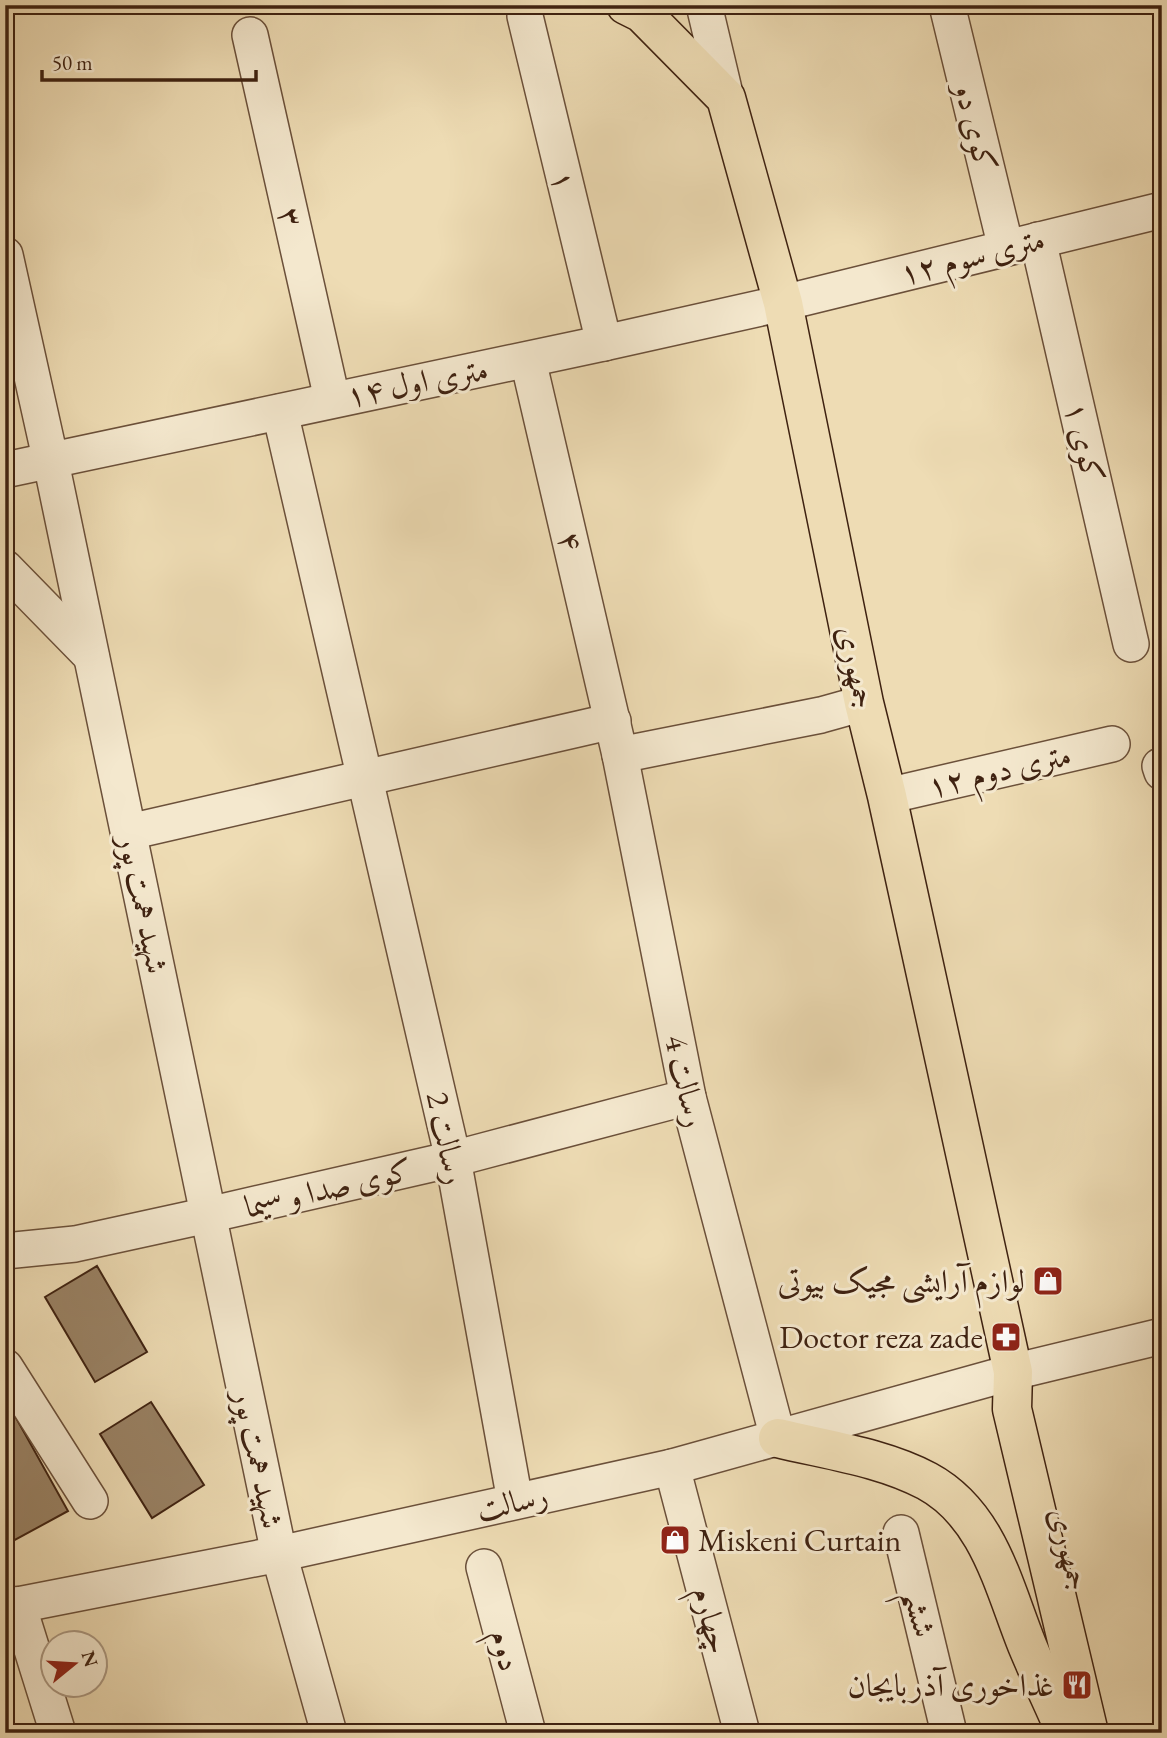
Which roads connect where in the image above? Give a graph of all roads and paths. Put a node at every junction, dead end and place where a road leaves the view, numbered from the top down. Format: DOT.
graph roads {
  1 [pos="626,5"];
  2 [pos="704,5"];
  3 [pos="947,5"];
  4 [pos="525,16"];
  5 [pos="250,35"];
  6 [pos="726,98"];
  7 [pos="1162,210"];
  8 [pos="1022,244"];
  9 [pos="5,255"];
  10 [pos="783,303"];
  11 [pos="604,343"];
  12 [pos="528,360"];
  13 [pos="332,399"];
  14 [pos="280,412"];
  15 [pos="51,462"];
  16 [pos="5,470"];
  17 [pos="5,568"];
  18 [pos="1131,644"];
  19 [pos="91,656"];
  20 [pos="864,703"];
  21 [pos="613,721"];
  22 [pos="1112,744"];
  23 [pos="620,755"];
  24 [pos="364,778"];
  25 [pos="887,796"];
  26 [pos="129,832"];
  27 [pos="688,1097"];
  28 [pos="453,1158"];
  29 [pos="208,1215"];
  30 [pos="5,1251"];
  31 [pos="1162,1336"];
  32 [pos="5,1367"];
  33 [pos="1013,1372"];
  34 [pos="778,1438"];
  35 [pos="671,1466"];
  36 [pos="90,1501"];
  37 [pos="515,1501"];
  38 [pos="901,1533"];
  39 [pos="279,1554"];
  40 [pos="484,1566"];
  41 [pos="12,1604"];
  42 [pos="58,1733"];
  43 [pos="329,1733"];
  44 [pos="528,1733"];
  45 [pos="742,1733"];
  46 [pos="949,1733"];
  47 [pos="1066,1733"];
  48 [pos="1089,1733"];
  49 [pos="1111,1733"];
  1 -- 6 [label="main road, جمهوری"];
  2 -- 6 [label="street"];
  3 -- 8 [label="street, کوی دو"];
  4 -- 11 [label="street, ۱"];
  5 -- 13 [label="street, ۳"];
  6 -- 10 [label="main road, جمهوری"];
  7 -- 8 [label="street, ۱۲ متری سوم"];
  8 -- 10 [label="street, ۱۲ متری سوم"];
  8 -- 18 [label="street, کوی ۱"];
  9 -- 15 [label="street, شهید همت پور"];
  10 -- 11 [label="street, ۱۴ متری اول"];
  10 -- 20 [label="main road, جمهوری"];
  11 -- 12 [label="street, ۱۴ متری اول"];
  12 -- 13 [label="street, ۱۴ متری اول"];
  12 -- 21 [label="street, ۴"];
  13 -- 14 [label="street, ۱۴ متری اول"];
  14 -- 15 [label="street, ۱۴ متری اول"];
  14 -- 24 [label="street, رسالت 2"];
  15 -- 16 [label="street, ۱۴ متری اول"];
  15 -- 19 [label="street, شهید همت پور"];
  17 -- 19 [label="street"];
  19 -- 26 [label="street, شهید همت پور"];
  20 -- 23 [label="street"];
  20 -- 25 [label="main road, جمهوری"];
  21 -- 23 [label="street, رسالت 4"];
  21 -- 24 [label="street"];
  22 -- 25 [label="street, ۱۲ متری دوم"];
  23 -- 27 [label="street, رسالت 4"];
  24 -- 26 [label="street"];
  24 -- 28 [label="street, رسالت 2"];
  25 -- 33 [label="main road, جمهوری"];
  26 -- 29 [label="street, شهید همت پور"];
  27 -- 28 [label="street, کوی صدا و سیما"];
  27 -- 34 [label="street, رسالت 4"];
  28 -- 29 [label="street, کوی صدا و سیما"];
  28 -- 37 [label="street, رسالت 2"];
  29 -- 30 [label="street, کوی صدا و سیما"];
  29 -- 39 [label="street, شهید همت پور"];
  31 -- 33 [label="street, رسالت"];
  32 -- 36 [label="street"];
  33 -- 34 [label="street, رسالت"];
  33 -- 48 [label="main road, جمهوری"];
  33 -- 49 [label="main road, جمهوری"];
  34 -- 35 [label="street, رسالت"];
  34 -- 47 [label="main road"];
  35 -- 37 [label="street, رسالت"];
  35 -- 45 [label="street, چهارم"];
  37 -- 39 [label="street, رسالت"];
  38 -- 46 [label="street, ششم"];
  39 -- 41 [label="street, رسالت"];
  39 -- 43 [label="street"];
  40 -- 44 [label="street, دوم"];
  41 -- 42 [label="street"];
}
